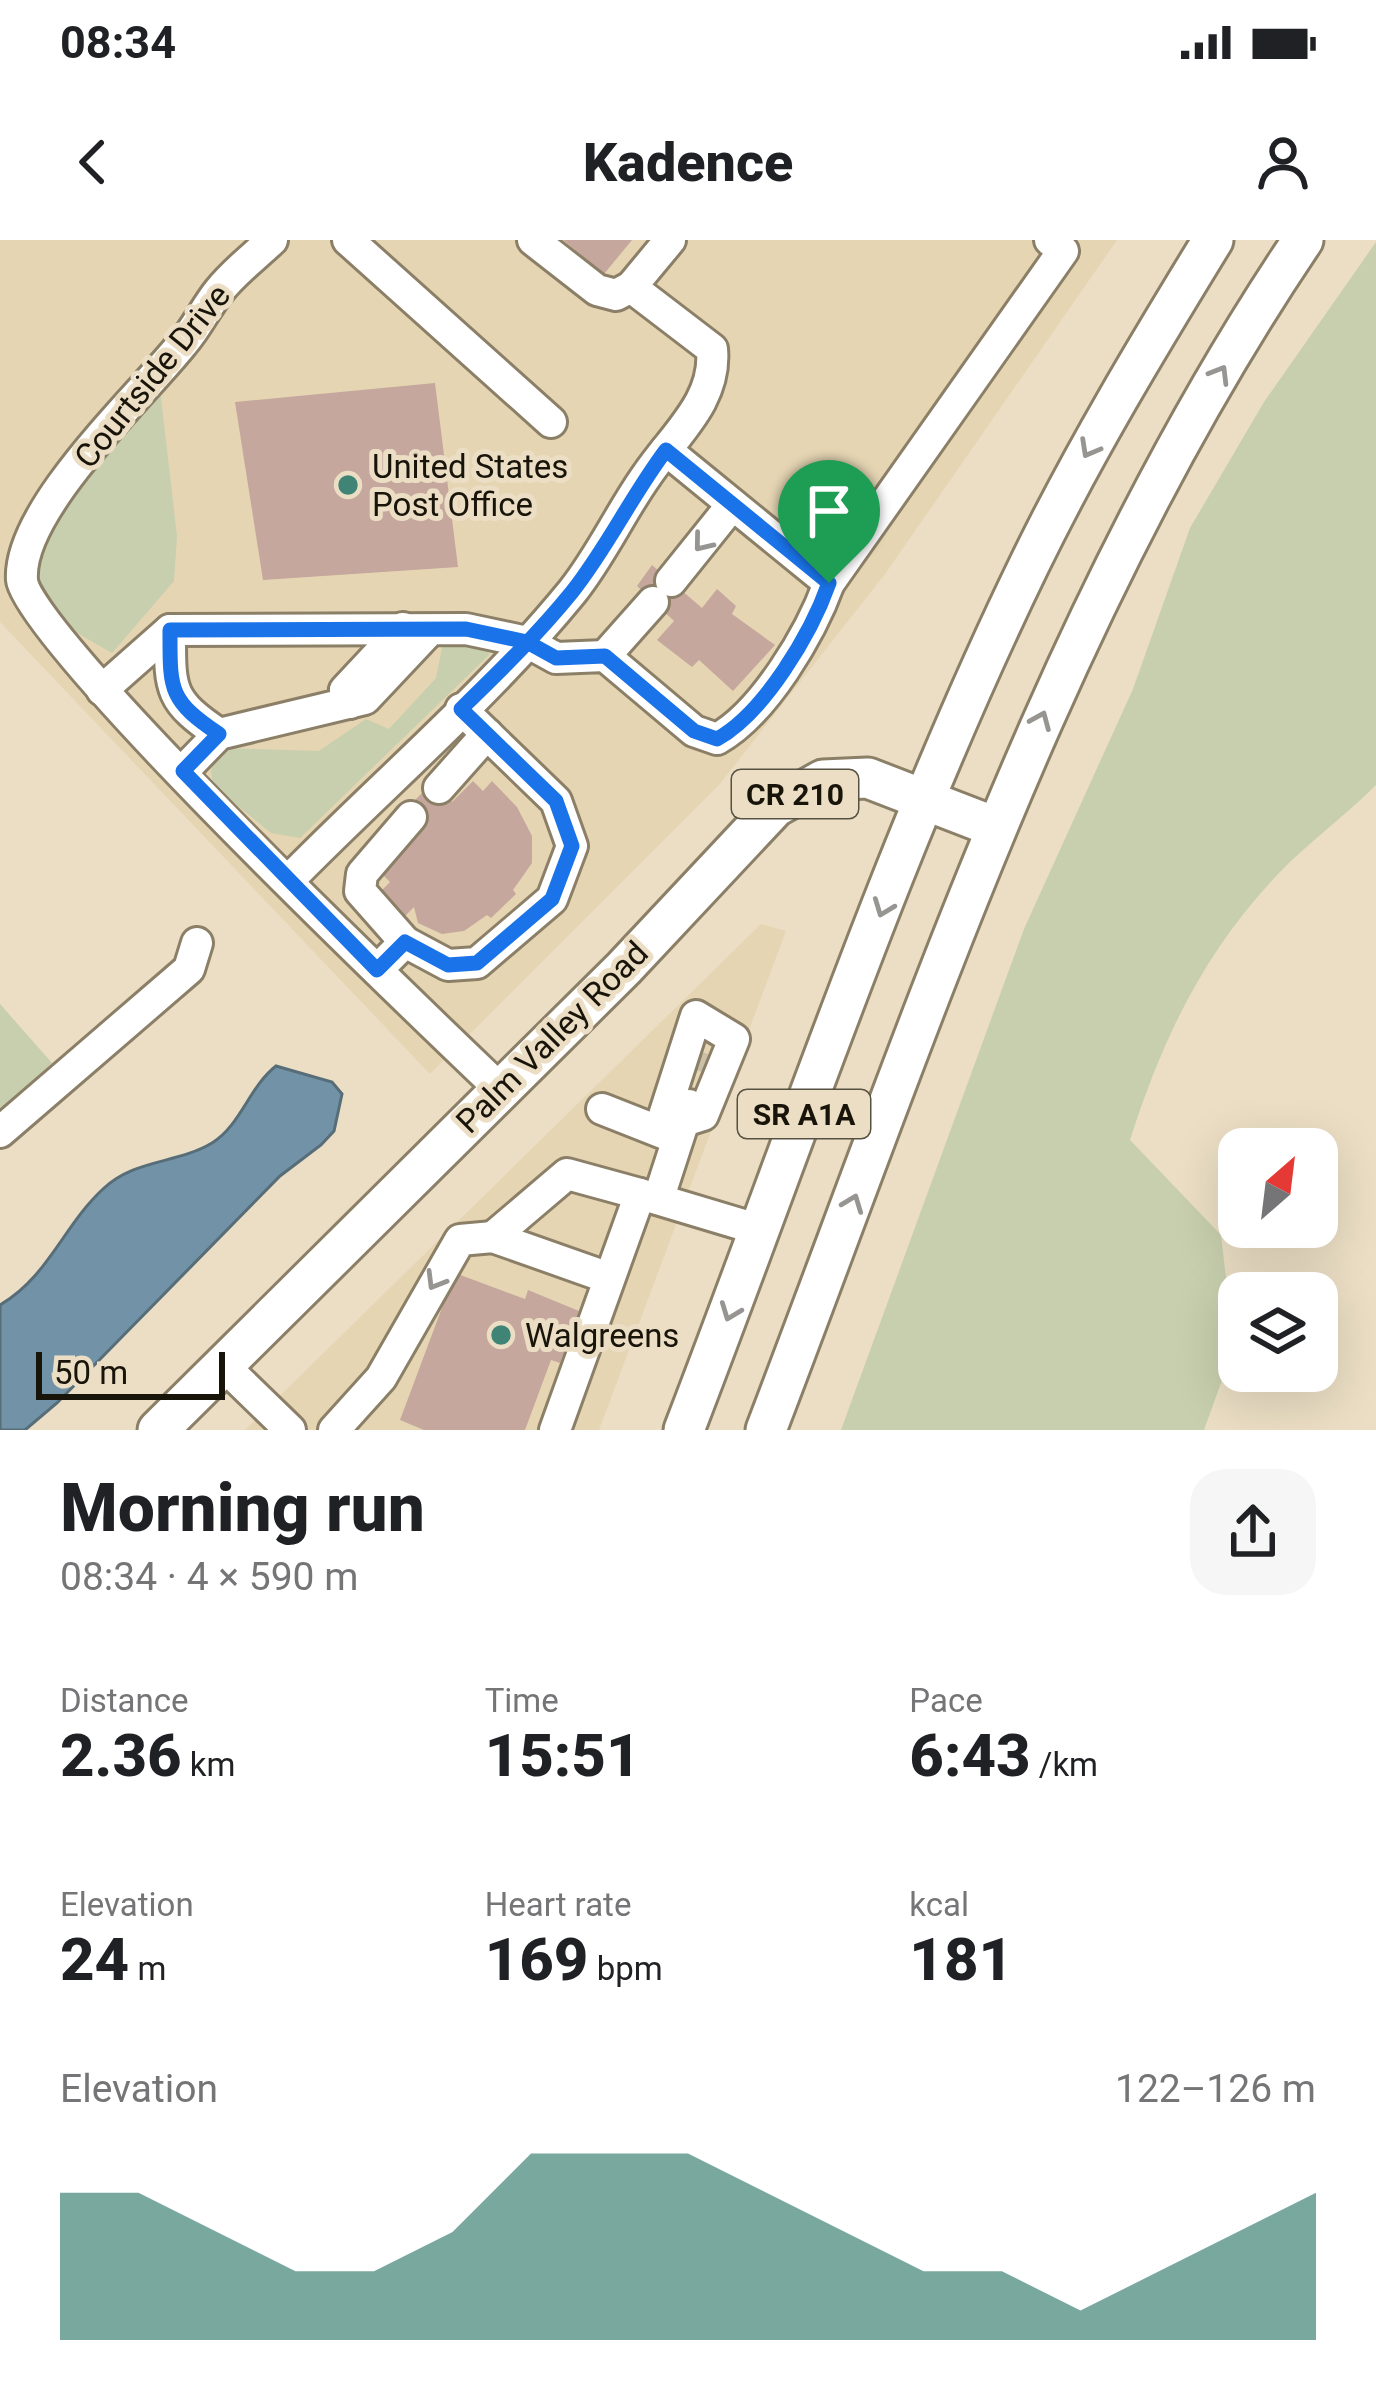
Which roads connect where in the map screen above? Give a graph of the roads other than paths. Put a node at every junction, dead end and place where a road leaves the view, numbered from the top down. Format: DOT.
graph roads {
  1 [pos="272,240"];
  2 [pos="348,240"];
  3 [pos="533,240"];
  4 [pos="670,240"];
  5 [pos="1052,240"];
  6 [pos="1213,240"];
  7 [pos="1303,240"];
  8 [pos="631,286"];
  9 [pos="551,422"];
  10 [pos="666,450"];
  11 [pos="732,505"];
  12 [pos="829,583"];
  13 [pos="405,629"];
  14 [pos="170,630"];
  15 [pos="527,642"];
  16 [pos="605,656"];
  17 [pos="102,690"];
  18 [pos="461,709"];
  19 [pos="219,734"];
  20 [pos="487,734"];
  21 [pos="183,771"];
  22 [pos="439,788"];
  23 [pos="926,799"];
  24 [pos="411,817"];
  25 [pos="995,827"];
  26 [pos="288,881"];
  27 [pos="405,942"];
  28 [pos="197,943"];
  29 [pos="377,970"];
  30 [pos="500,1089"];
  31 [pos="602,1108"];
  32 [pos="674,1131"];
  33 [pos="0,1132"];
  34 [pos="649,1195"];
  35 [pos="760,1230"];
  36 [pos="493,1237"];
  37 [pos="606,1277"];
  38 [pos="223,1365"];
  39 [pos="158,1430"];
  40 [pos="290,1430"];
  41 [pos="334,1430"];
  42 [pos="555,1430"];
  43 [pos="684,1430"];
  44 [pos="766,1430"];
  1 -- 17 [label="street, Courtside Drive"];
  2 -- 9 [label="street"];
  3 -- 8 [label="street"];
  4 -- 8 [label="street"];
  5 -- 12 [label="street"];
  6 -- 23 [label="main road, SR A1A, one-way"];
  25 -- 7 [label="main road, SR A1A, one-way"];
  8 -- 10 [label="street"];
  10 -- 11 [label="street"];
  10 -- 15 [label="street"];
  11 -- 12 [label="street"];
  11 -- 16 [label="street, one-way"];
  12 -- 16 [label="street"];
  13 -- 14 [label="street"];
  13 -- 15 [label="street"];
  13 -- 19 [label="street"];
  14 -- 17 [label="street"];
  14 -- 19 [label="street"];
  15 -- 16 [label="street"];
  15 -- 18 [label="street"];
  17 -- 21 [label="street"];
  18 -- 20 [label="street"];
  18 -- 26 [label="street"];
  19 -- 21 [label="street"];
  20 -- 22 [label="street"];
  20 -- 27 [label="street"];
  21 -- 26 [label="street"];
  23 -- 25 [label="main road, Palm Valley Road / CR 210"];
  23 -- 30 [label="main road, Palm Valley Road / CR 210"];
  23 -- 35 [label="main road, SR A1A, one-way"];
  24 -- 27 [label="street"];
  44 -- 25 [label="main road, SR A1A, one-way"];
  26 -- 29 [label="street"];
  27 -- 29 [label="street"];
  28 -- 33 [label="street"];
  29 -- 30 [label="street"];
  30 -- 38 [label="main road, Palm Valley Road / CR 210"];
  31 -- 32 [label="street"];
  32 -- 32 [label="street"];
  32 -- 34 [label="street"];
  34 -- 35 [label="street"];
  34 -- 36 [label="street"];
  34 -- 37 [label="street"];
  35 -- 43 [label="main road, SR A1A, one-way"];
  36 -- 37 [label="street"];
  36 -- 41 [label="street, one-way"];
  37 -- 42 [label="street"];
  38 -- 39 [label="main road, Palm Valley Road / CR 210"];
  38 -- 40 [label="street"];
}
